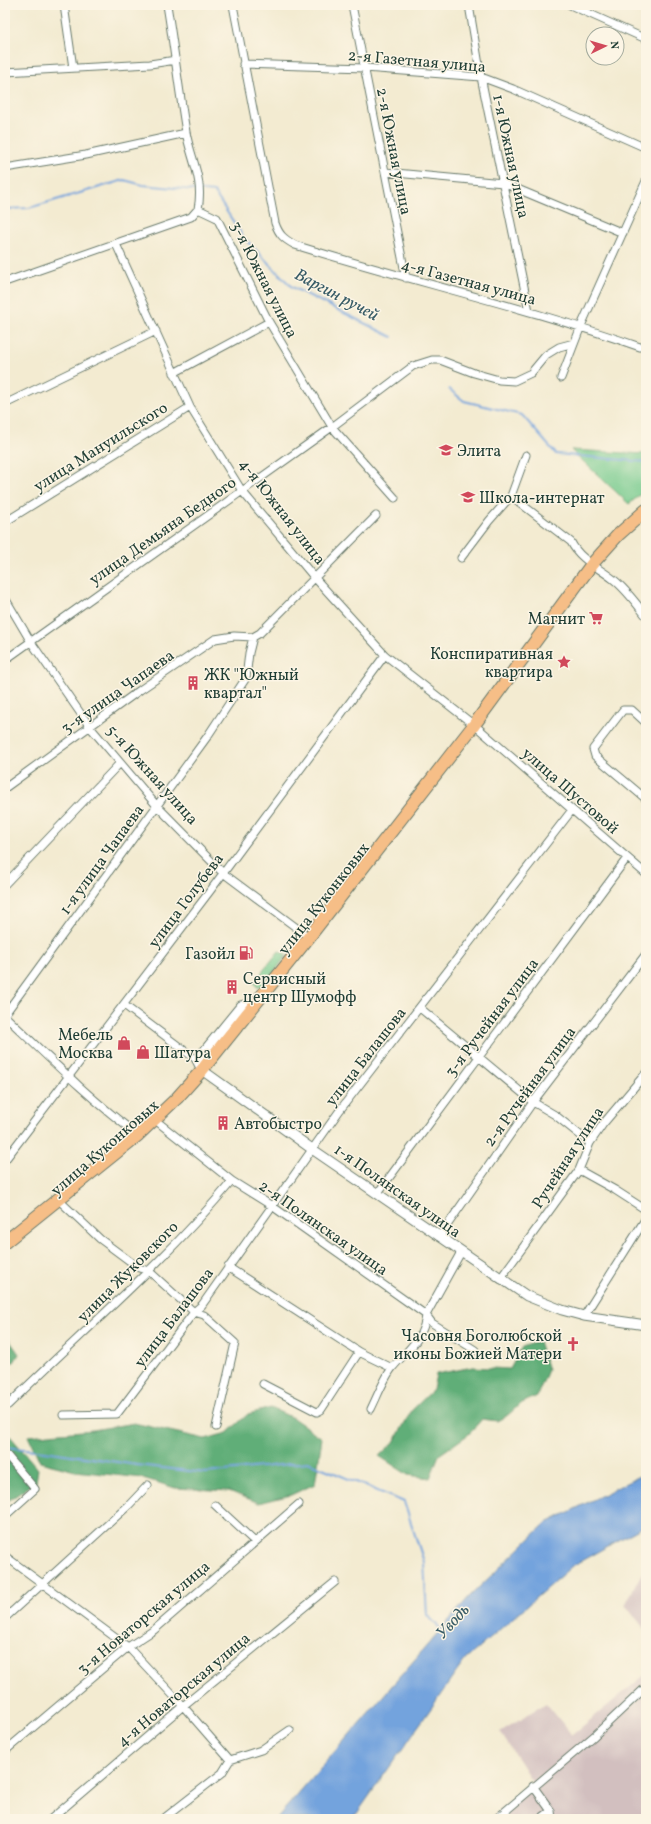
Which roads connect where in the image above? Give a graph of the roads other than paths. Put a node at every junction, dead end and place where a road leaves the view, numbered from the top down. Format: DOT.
graph roads {
  1 [pos="64,5"];
  2 [pos="167,5"];
  3 [pos="233,5"];
  4 [pos="352,5"];
  5 [pos="469,5"];
  6 [pos="570,5"];
  7 [pos="646,39"];
  8 [pos="176,60"];
  9 [pos="243,64"];
  10 [pos="73,68"];
  11 [pos="365,68"];
  12 [pos="5,72"];
  13 [pos="481,77"];
  14 [pos="186,133"];
  15 [pos="646,148"];
  16 [pos="5,168"];
  17 [pos="385,172"];
  18 [pos="646,180"];
  19 [pos="503,183"];
  20 [pos="198,209"];
  21 [pos="623,233"];
  22 [pos="285,240"];
  23 [pos="116,244"];
  24 [pos="406,278"];
  25 [pos="5,282"];
  26 [pos="529,312"];
  27 [pos="269,322"];
  28 [pos="581,326"];
  29 [pos="156,331"];
  30 [pos="574,343"];
  31 [pos="646,347"];
  32 [pos="174,373"];
  33 [pos="561,378"];
  34 [pos="5,404"];
  35 [pos="190,407"];
  36 [pos="332,427"];
  37 [pos="526,455"];
  38 [pos="242,491"];
  39 [pos="511,496"];
  40 [pos="395,498"];
  41 [pos="642,513"];
  42 [pos="376,516"];
  43 [pos="5,522"];
  44 [pos="461,558"];
  45 [pos="592,564"];
  46 [pos="314,577"];
  47 [pos="5,598"];
  48 [pos="646,616"];
  49 [pos="253,637"];
  50 [pos="31,642"];
  51 [pos="385,655"];
  52 [pos="5,660"];
  53 [pos="646,723"];
  54 [pos="90,727"];
  55 [pos="476,727"];
  56 [pos="120,764"];
  57 [pos="5,788"];
  58 [pos="646,798"];
  59 [pos="157,806"];
  60 [pos="572,810"];
  61 [pos="627,858"];
  62 [pos="223,873"];
  63 [pos="646,874"];
  64 [pos="5,884"];
  65 [pos="310,938"];
  66 [pos="646,954"];
  67 [pos="124,1005"];
  68 [pos="420,1008"];
  69 [pos="5,1015"];
  70 [pos="477,1057"];
  71 [pos="201,1067"];
  72 [pos="646,1073"];
  73 [pos="70,1077"];
  74 [pos="533,1102"];
  75 [pos="159,1123"];
  76 [pos="138,1136"];
  77 [pos="590,1142"];
  78 [pos="312,1149"];
  79 [pos="5,1160"];
  80 [pos="579,1170"];
  81 [pos="232,1181"];
  82 [pos="377,1194"];
  83 [pos="63,1204"];
  84 [pos="272,1206"];
  85 [pos="646,1210"];
  86 [pos="646,1218"];
  87 [pos="439,1236"];
  88 [pos="5,1242"];
  89 [pos="5,1249"];
  90 [pos="461,1252"];
  91 [pos="228,1267"];
  92 [pos="149,1271"];
  93 [pos="500,1279"];
  94 [pos="194,1312"];
  95 [pos="426,1316"];
  96 [pos="584,1316"];
  97 [pos="646,1325"];
  98 [pos="475,1350"];
  99 [pos="359,1352"];
  100 [pos="392,1368"];
  101 [pos="263,1384"];
  102 [pos="8,1405"];
  103 [pos="371,1409"];
  104 [pos="63,1415"];
  105 [pos="216,1427"];
  106 [pos="5,1453"];
  107 [pos="148,1485"];
  108 [pos="299,1504"];
  109 [pos="215,1505"];
  110 [pos="5,1516"];
  111 [pos="255,1542"];
  112 [pos="5,1556"];
  113 [pos="335,1582"];
  114 [pos="42,1583"];
  115 [pos="5,1618"];
  116 [pos="128,1647"];
  117 [pos="646,1687"];
  118 [pos="183,1706"];
  119 [pos="290,1730"];
  120 [pos="5,1751"];
  121 [pos="230,1760"];
  122 [pos="533,1786"];
  123 [pos="551,1811"];
  124 [pos="51,1819"];
  125 [pos="163,1819"];
  126 [pos="496,1819"];
  127 [pos="540,1819"];
  128 [pos="552,1819"];
  1 -- 10 [label="street"];
  2 -- 8 [label="street"];
  3 -- 9 [label="street, 3-я Южная улица"];
  4 -- 11 [label="street, 2-я Южная улица"];
  5 -- 13 [label="street, 1-я Южная улица"];
  6 -- 7 [label="street"];
  8 -- 10 [label="street"];
  8 -- 14 [label="street"];
  9 -- 11 [label="street, 2-я Газетная улица"];
  9 -- 22 [label="street, 3-я Южная улица"];
  10 -- 12 [label="street"];
  11 -- 13 [label="street, 2-я Газетная улица"];
  11 -- 17 [label="street, 2-я Южная улица"];
  13 -- 15 [label="street, 2-я Газетная улица"];
  13 -- 19 [label="street, 1-я Южная улица"];
  14 -- 16 [label="street"];
  14 -- 20 [label="street"];
  17 -- 19 [label="street"];
  17 -- 24 [label="street, 2-я Южная улица"];
  18 -- 21 [label="street"];
  19 -- 21 [label="street"];
  19 -- 26 [label="street, 1-я Южная улица"];
  20 -- 23 [label="street"];
  20 -- 27 [label="street, 3-я Южная улица"];
  21 -- 28 [label="street"];
  22 -- 24 [label="street, 4-я Газетная улица"];
  23 -- 25 [label="street"];
  23 -- 29 [label="street, 4-я Южная улица"];
  24 -- 26 [label="street, 4-я Газетная улица"];
  26 -- 28 [label="street, 4-я Газетная улица"];
  27 -- 32 [label="street"];
  27 -- 36 [label="street, 3-я Южная улица"];
  28 -- 30 [label="street"];
  28 -- 31 [label="street, 4-я Газетная улица"];
  29 -- 32 [label="street, 4-я Южная улица"];
  29 -- 34 [label="street"];
  30 -- 33 [label="street"];
  30 -- 36 [label="street, улица Демьяна Бедного"];
  32 -- 35 [label="street, 4-я Южная улица"];
  35 -- 38 [label="street, 4-я Южная улица"];
  35 -- 43 [label="street, улица Мануильского"];
  36 -- 38 [label="street, улица Демьяна Бедного"];
  36 -- 40 [label="street, 3-я Южная улица"];
  37 -- 39 [label="street"];
  38 -- 46 [label="street, 4-я Южная улица"];
  38 -- 50 [label="street, улица Демьяна Бедного"];
  39 -- 44 [label="street"];
  39 -- 45 [label="street"];
  41 -- 45 [label="main road, улица Куконковых"];
  42 -- 46 [label="street"];
  45 -- 48 [label="street"];
  45 -- 55 [label="main road, улица Куконковых"];
  46 -- 49 [label="street"];
  46 -- 51 [label="street, 4-я Южная улица"];
  47 -- 50 [label="street, 5-я Южная улица"];
  49 -- 54 [label="street, 3-я улица Чапаева"];
  49 -- 59 [label="street, 1-я улица Чапаева"];
  50 -- 52 [label="street, улица Демьяна Бедного"];
  50 -- 54 [label="street, 5-я Южная улица"];
  51 -- 55 [label="street, 4-я Южная улица"];
  51 -- 62 [label="street, улица Голубева"];
  53 -- 58 [label="street"];
  54 -- 56 [label="street, 5-я Южная улица"];
  54 -- 57 [label="street, 3-я улица Чапаева"];
  55 -- 60 [label="street, улица Шустовой"];
  55 -- 65 [label="main road, улица Куконковых"];
  56 -- 59 [label="street, 5-я Южная улица"];
  56 -- 64 [label="street"];
  59 -- 62 [label="street, 5-я Южная улица"];
  59 -- 69 [label="street, 1-я улица Чапаева"];
  60 -- 61 [label="street, улица Шустовой"];
  60 -- 68 [label="street, улица Балашова"];
  61 -- 63 [label="street, улица Шустовой"];
  61 -- 70 [label="street, 3-я Ручейная улица"];
  62 -- 65 [label="street, 5-я Южная улица"];
  62 -- 67 [label="street, улица Голубева"];
  65 -- 71 [label="main road, улица Куконковых"];
  65 -- 71 [label="main road, улица Куконковых"];
  66 -- 74 [label="street, 2-я Ручейная улица"];
  67 -- 71 [label="street"];
  67 -- 73 [label="street, улица Голубева"];
  68 -- 70 [label="street"];
  68 -- 78 [label="street, улица Балашова"];
  69 -- 73 [label="street"];
  70 -- 74 [label="street"];
  70 -- 82 [label="street, 3-я Ручейная улица"];
  71 -- 75 [label="main road, улица Куконковых"];
  71 -- 76 [label="main road, улица Куконковых"];
  71 -- 78 [label="street, 1-я Полянская улица"];
  72 -- 77 [label="street, Ручейная улица"];
  73 -- 76 [label="street"];
  73 -- 79 [label="street, улица Голубева"];
  74 -- 77 [label="street"];
  74 -- 87 [label="street, 2-я Ручейная улица"];
  75 -- 81 [label="street, 2-я Полянская улица"];
  75 -- 83 [label="main road, улица Куконковых"];
  76 -- 88 [label="main road, улица Куконковых"];
  77 -- 80 [label="street, Ручейная улица"];
  78 -- 82 [label="street, 1-я Полянская улица"];
  78 -- 84 [label="street, улица Балашова"];
  80 -- 85 [label="street"];
  80 -- 93 [label="street, Ручейная улица"];
  81 -- 84 [label="street, 2-я Полянская улица"];
  81 -- 92 [label="street, улица Жуковского"];
  82 -- 87 [label="street, 1-я Полянская улица"];
  83 -- 89 [label="main road, улица Куконковых"];
  83 -- 92 [label="street"];
  84 -- 91 [label="street, улица Балашова"];
  84 -- 95 [label="street, 2-я Полянская улица"];
  86 -- 96 [label="street"];
  87 -- 90 [label="street, 1-я Полянская улица"];
  90 -- 93 [label="street, 1-я Полянская улица"];
  90 -- 95 [label="street"];
  91 -- 94 [label="street, улица Балашова"];
  91 -- 99 [label="street"];
  92 -- 94 [label="street"];
  92 -- 102 [label="street, улица Жуковского"];
  93 -- 96 [label="street, 1-я Полянская улица"];
  94 -- 104 [label="street, улица Балашова"];
  94 -- 105 [label="street"];
  95 -- 98 [label="street, 2-я Полянская улица"];
  95 -- 100 [label="street"];
  96 -- 97 [label="street, 1-я Полянская улица"];
  99 -- 100 [label="street"];
  99 -- 101 [label="street"];
  100 -- 103 [label="street"];
  106 -- 110 [label="street"];
  107 -- 114 [label="street"];
  108 -- 111 [label="street, 3-я Новаторская улица"];
  109 -- 111 [label="street"];
  111 -- 116 [label="street, 3-я Новаторская улица"];
  112 -- 114 [label="street"];
  113 -- 118 [label="street, 4-я Новаторская улица"];
  114 -- 115 [label="street"];
  114 -- 116 [label="street"];
  116 -- 118 [label="street"];
  116 -- 120 [label="street, 3-я Новаторская улица"];
  117 -- 122 [label="street"];
  118 -- 121 [label="street"];
  118 -- 124 [label="street, 4-я Новаторская улица"];
  119 -- 121 [label="street"];
  121 -- 125 [label="street"];
  122 -- 123 [label="street"];
  122 -- 126 [label="street"];
  123 -- 127 [label="street"];
  123 -- 128 [label="street"];
}
